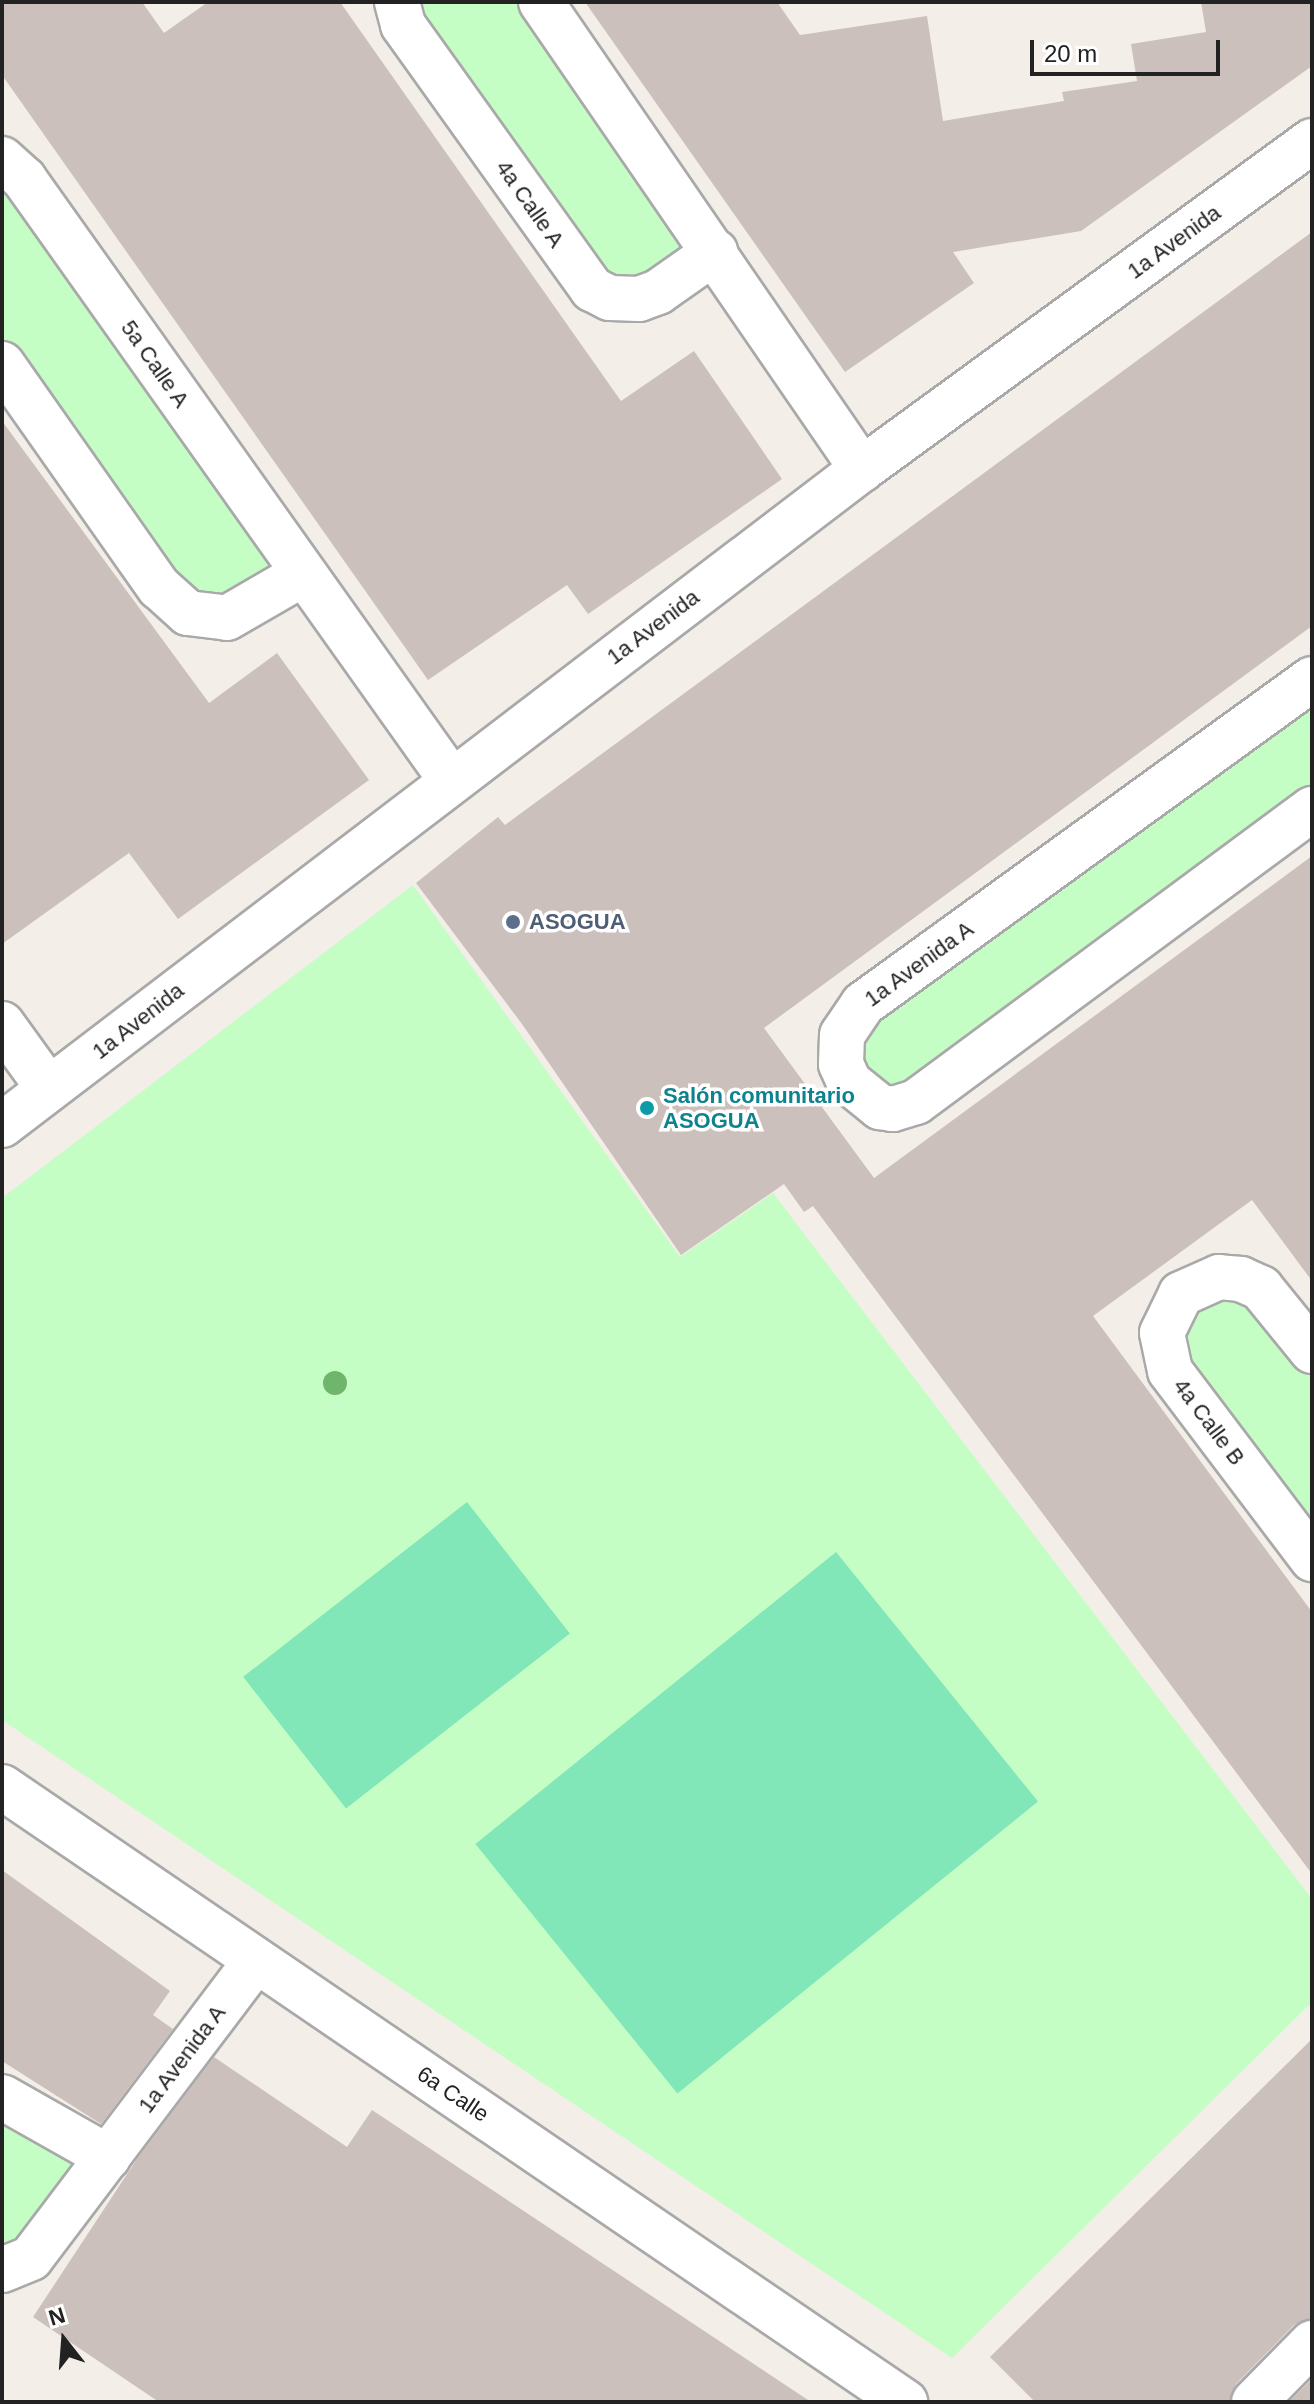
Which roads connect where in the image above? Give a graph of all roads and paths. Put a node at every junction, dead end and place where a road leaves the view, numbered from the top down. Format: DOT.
graph roads {
  1 [pos="397,2"];
  2 [pos="541,2"];
  3 [pos="1312,141"];
  4 [pos="2,159"];
  5 [pos="715,252"];
  6 [pos="2,364"];
  7 [pos="862,469"];
  8 [pos="303,574"];
  9 [pos="1312,679"];
  10 [pos="451,780"];
  11 [pos="1312,809"];
  12 [pos="2,1024"];
  13 [pos="49,1089"];
  14 [pos="2,1125"];
  15 [pos="1312,1351"];
  16 [pos="1312,1559"];
  17 [pos="2,1787"];
  18 [pos="256,1960"];
  19 [pos="2,2097"];
  20 [pos="108,2157"];
  21 [pos="2,2270"];
  22 [pos="1312,2343"];
  23 [pos="905,2402"];
  24 [pos="1254,2402"];
  1 -- 5 [label="street, 4a Calle A"];
  2 -- 5 [label="street"];
  3 -- 7 [label="street, 1a Avenida"];
  4 -- 8 [label="street, 5a Calle A"];
  5 -- 7 [label="street"];
  6 -- 8 [label="street"];
  7 -- 10 [label="street, 1a Avenida"];
  8 -- 10 [label="street, 5a Calle A"];
  9 -- 11 [label="street, 1a Avenida A"];
  10 -- 13 [label="street, 1a Avenida"];
  12 -- 13 [label="street"];
  13 -- 14 [label="street, 1a Avenida"];
  15 -- 16 [label="street, 4a Calle B"];
  17 -- 18 [label="street, 6a Calle"];
  18 -- 20 [label="street, 1a Avenida A"];
  18 -- 23 [label="street, 6a Calle"];
  19 -- 20 [label="street"];
  20 -- 21 [label="street, 1a Avenida A"];
  22 -- 24 [label="street"];
}
